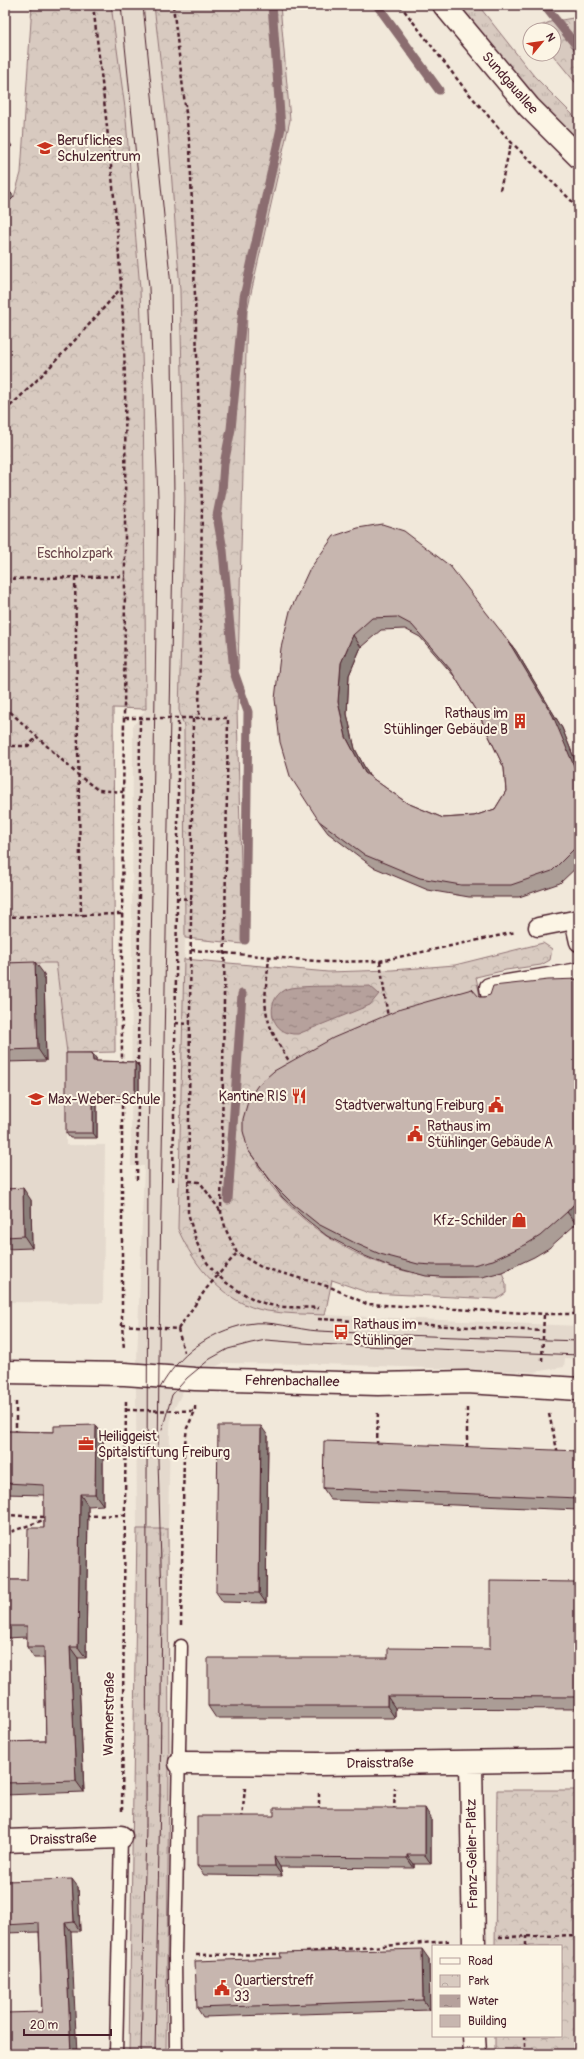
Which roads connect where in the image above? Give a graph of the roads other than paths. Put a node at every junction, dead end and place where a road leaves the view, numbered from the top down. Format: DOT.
graph roads {
  1 [pos="444,5"];
  2 [pos="579,157"];
  3 [pos="576,919"];
  4 [pos="538,927"];
  5 [pos="579,942"];
  6 [pos="579,972"];
  7 [pos="491,1000"];
  8 [pos="11,1372"];
  9 [pos="579,1389"];
  10 [pos="181,1646"];
  11 [pos="579,1760"];
  12 [pos="471,1762"];
  13 [pos="180,1763"];
  14 [pos="121,1838"];
  15 [pos="5,1842"];
  16 [pos="474,1943"];
  17 [pos="474,2037"];
  18 [pos="116,2054"];
  19 [pos="176,2054"];
  20 [pos="475,2054"];
  1 -- 2 [label="street, Sundgauallee"];
  3 -- 4 [label="street"];
  3 -- 5 [label="street"];
  6 -- 7 [label="street"];
  8 -- 9 [label="street, Fehrenbachallee"];
  10 -- 13 [label="lane"];
  11 -- 12 [label="street, Draisstraße"];
  12 -- 13 [label="street, Draisstraße"];
  12 -- 16 [label="street, Franz-Geiler-Platz"];
  13 -- 19 [label="lane"];
  14 -- 15 [label="street, Draisstraße"];
  14 -- 18 [label="lane"];
  17 -- 20 [label="street"];
}
